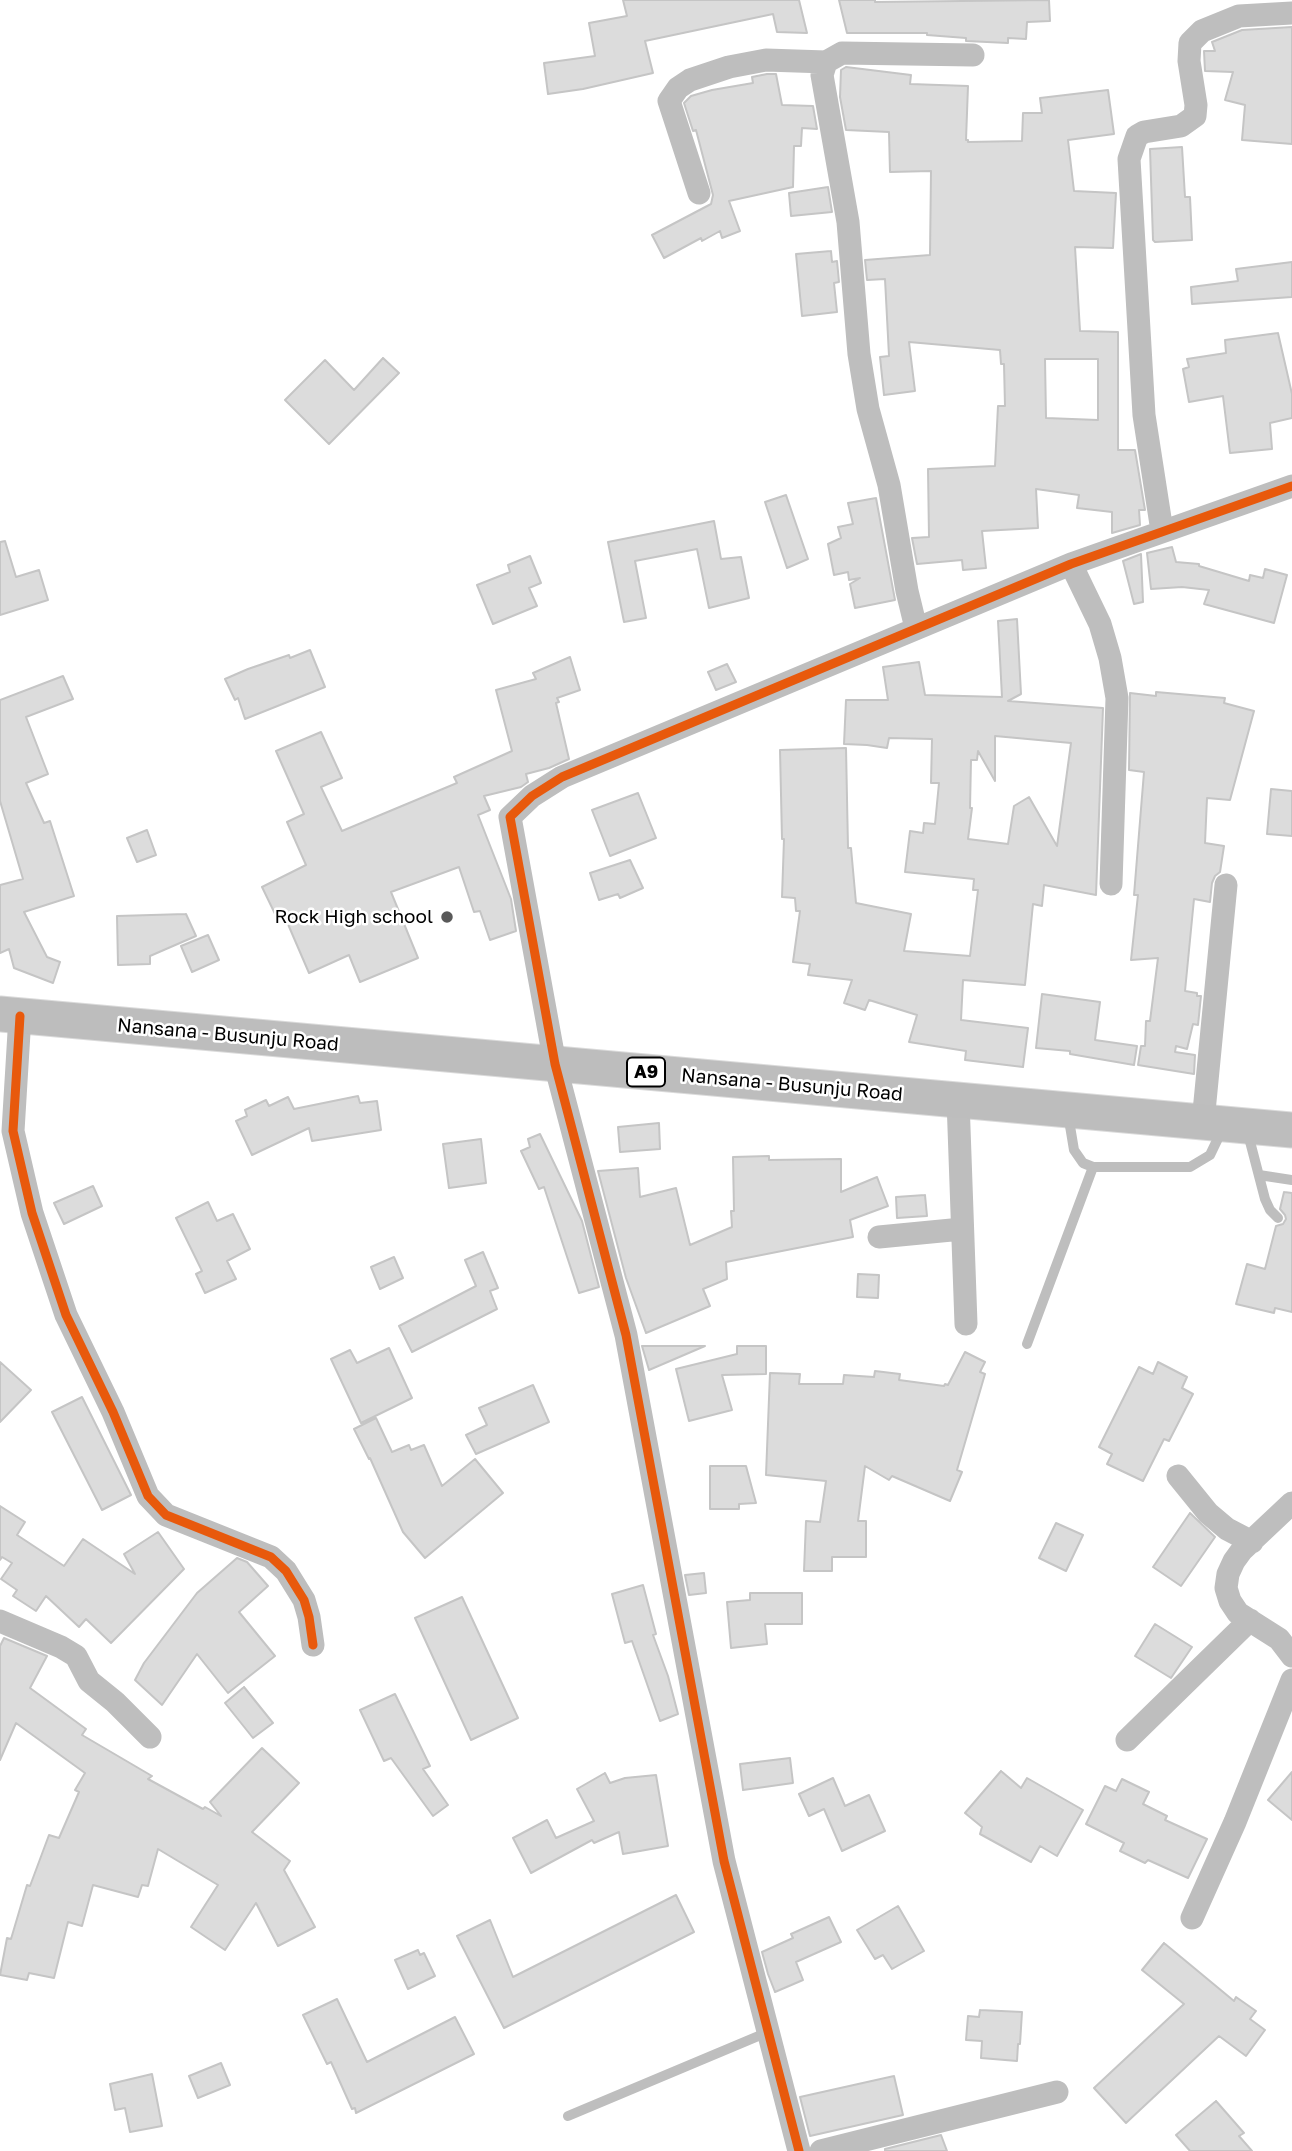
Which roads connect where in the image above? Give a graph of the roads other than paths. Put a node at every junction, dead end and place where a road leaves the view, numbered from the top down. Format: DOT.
graph roads {
  1 [pos="1292,13"];
  2 [pos="973,55"];
  3 [pos="826,62"];
  4 [pos="699,193"];
  5 [pos="1292,486"];
  6 [pos="1162,531"];
  7 [pos="1072,564"];
  8 [pos="916,628"];
  9 [pos="1111,884"];
  10 [pos="1226,885"];
  11 [pos="10,1015"];
  12 [pos="555,1064"];
  13 [pos="958,1100"];
  14 [pos="1068,1110"];
  15 [pos="1224,1124"];
  16 [pos="1292,1130"];
  17 [pos="1093,1167"];
  18 [pos="1259,1175"];
  19 [pos="1292,1180"];
  20 [pos="1278,1218"];
  21 [pos="962,1229"];
  22 [pos="878,1237"];
  23 [pos="966,1324"];
  24 [pos="1027,1344"];
  25 [pos="1178,1476"];
  26 [pos="1292,1503"];
  27 [pos="1252,1542"];
  28 [pos="1250,1620"];
  29 [pos="0,1621"];
  30 [pos="313,1645"];
  31 [pos="1292,1656"];
  32 [pos="1292,1679"];
  33 [pos="150,1737"];
  34 [pos="1127,1740"];
  35 [pos="1192,1918"];
  36 [pos="768,2032"];
  37 [pos="1057,2092"];
  38 [pos="568,2116"];
  39 [pos="799,2151"];
  40 [pos="821,2151"];
  1 -- 6 [label="street"];
  2 -- 3 [label="street"];
  3 -- 4 [label="street"];
  3 -- 8 [label="street"];
  5 -- 6 [label="street"];
  6 -- 7 [label="street"];
  7 -- 8 [label="street"];
  7 -- 9 [label="street"];
  8 -- 12 [label="street"];
  10 -- 15 [label="street"];
  11 -- 12 [label="main road, Nansana - Busunju Road / A9"];
  11 -- 30 [label="street"];
  12 -- 13 [label="main road, Nansana - Busunju Road / A9"];
  12 -- 36 [label="street"];
  13 -- 14 [label="main road, Nansana - Busunju Road / A9"];
  13 -- 21 [label="street"];
  14 -- 15 [label="main road, Nansana - Busunju Road / A9"];
  14 -- 17 [label="lane"];
  15 -- 16 [label="main road, Nansana - Busunju Road / A9"];
  15 -- 17 [label="lane"];
  15 -- 18 [label="lane"];
  17 -- 24 [label="lane"];
  18 -- 19 [label="lane"];
  18 -- 20 [label="lane"];
  21 -- 22 [label="street"];
  21 -- 23 [label="street"];
  25 -- 27 [label="street"];
  26 -- 27 [label="street"];
  27 -- 28 [label="street"];
  28 -- 31 [label="street"];
  28 -- 34 [label="street"];
  29 -- 33 [label="street"];
  32 -- 35 [label="street"];
  36 -- 38 [label="lane"];
  36 -- 39 [label="street"];
  37 -- 40 [label="street"];
}
